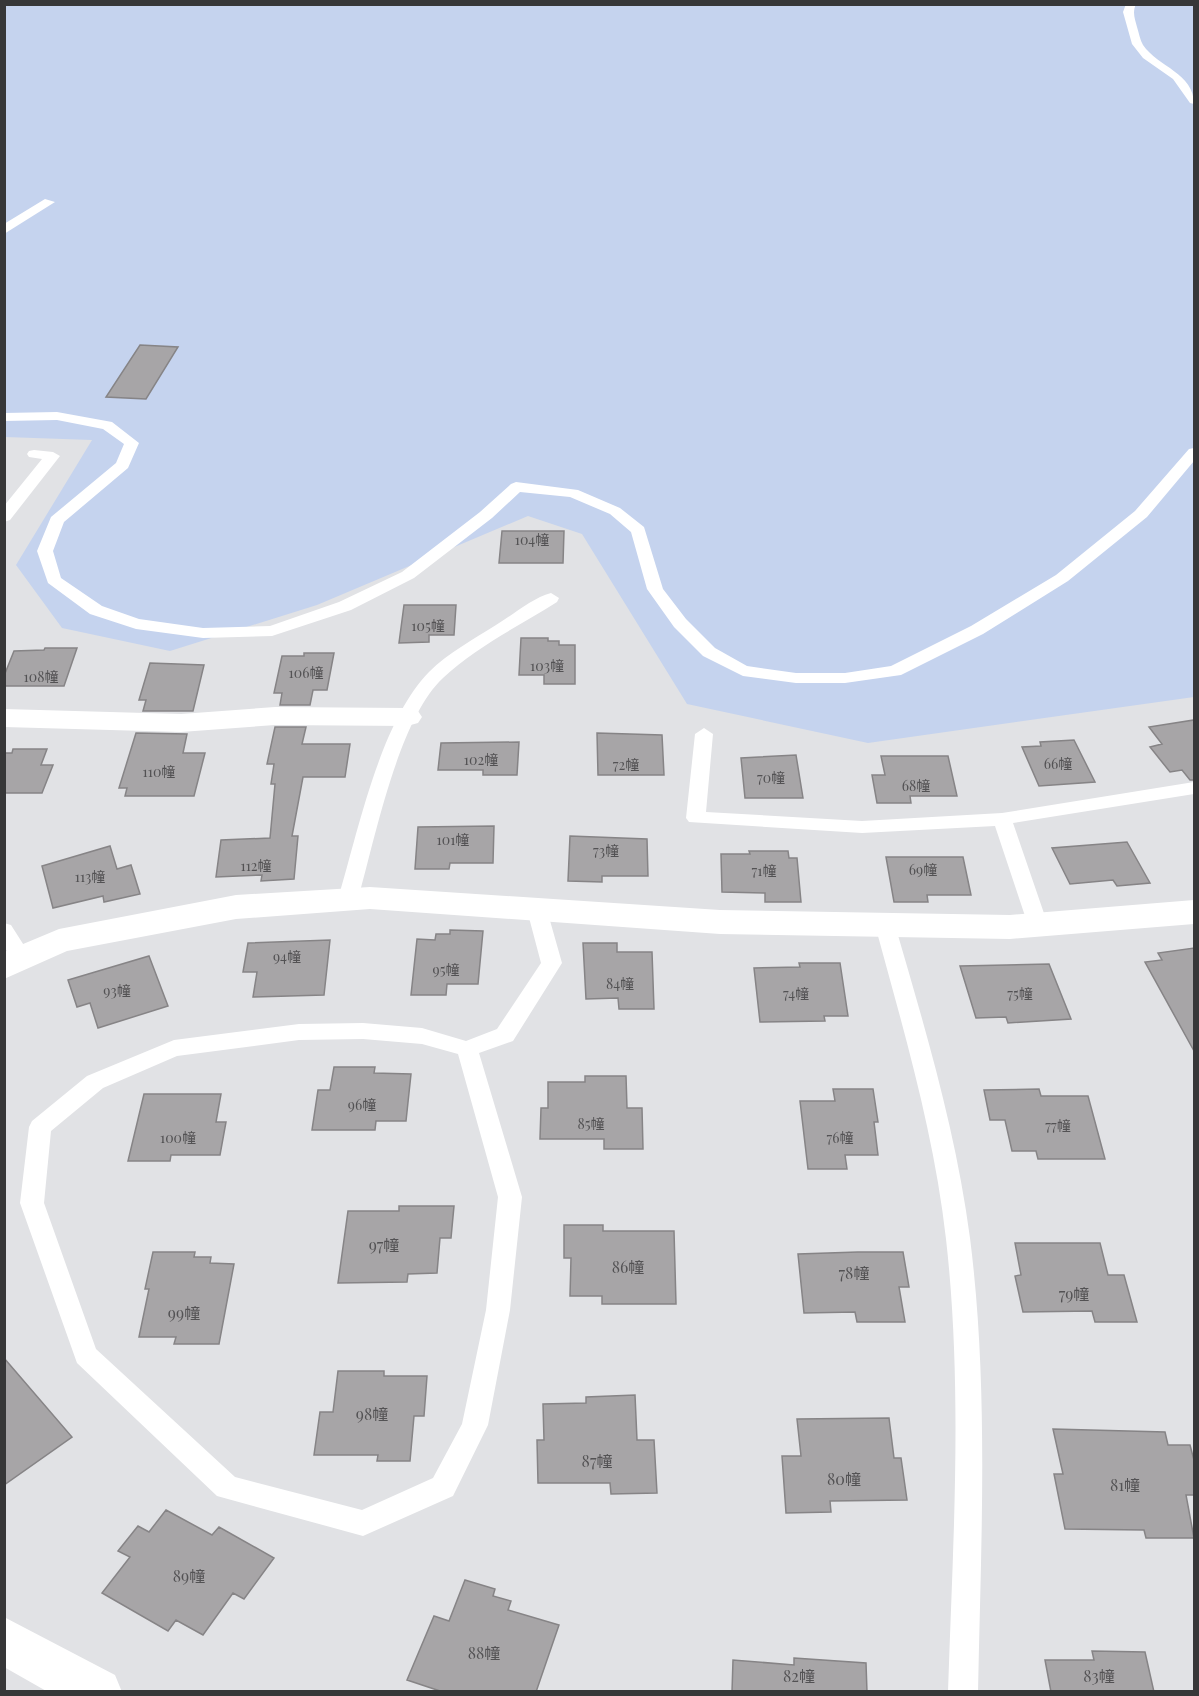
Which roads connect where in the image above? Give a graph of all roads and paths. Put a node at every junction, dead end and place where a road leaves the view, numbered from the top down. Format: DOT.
graph roads {
  1 [pos="1131,4"];
  2 [pos="1194,101"];
  3 [pos="49,202"];
  4 [pos="4,230"];
  5 [pos="4,417"];
  6 [pos="1194,452"];
  7 [pos="34,454"];
  8 [pos="4,517"];
  9 [pos="551,598"];
  10 [pos="407,717"];
  11 [pos="4,718"];
  12 [pos="704,734"];
  13 [pos="1194,788"];
  14 [pos="1002,819"];
  15 [pos="348,899"];
  16 [pos="537,910"];
  17 [pos="1194,912"];
  18 [pos="885,925"];
  19 [pos="1038,925"];
  20 [pos="10,952"];
  21 [pos="467,1049"];
  22 [pos="4,1640"];
  23 [pos="97,1692"];
  24 [pos="963,1692"];
  1 -- 2 [label="lane"];
  3 -- 4 [label="lane"];
  5 -- 6 [label="lane"];
  7 -- 8 [label="lane"];
  9 -- 10 [label="lane"];
  10 -- 11 [label="street"];
  10 -- 15 [label="lane"];
  12 -- 14 [label="lane"];
  13 -- 14 [label="lane"];
  14 -- 19 [label="lane"];
  15 -- 16 [label="street"];
  15 -- 20 [label="street"];
  16 -- 18 [label="street"];
  16 -- 21 [label="lane"];
  17 -- 19 [label="street"];
  18 -- 19 [label="street"];
  18 -- 24 [label="lane"];
  21 -- 21 [label="lane"];
  22 -- 23 [label="street"];
}
